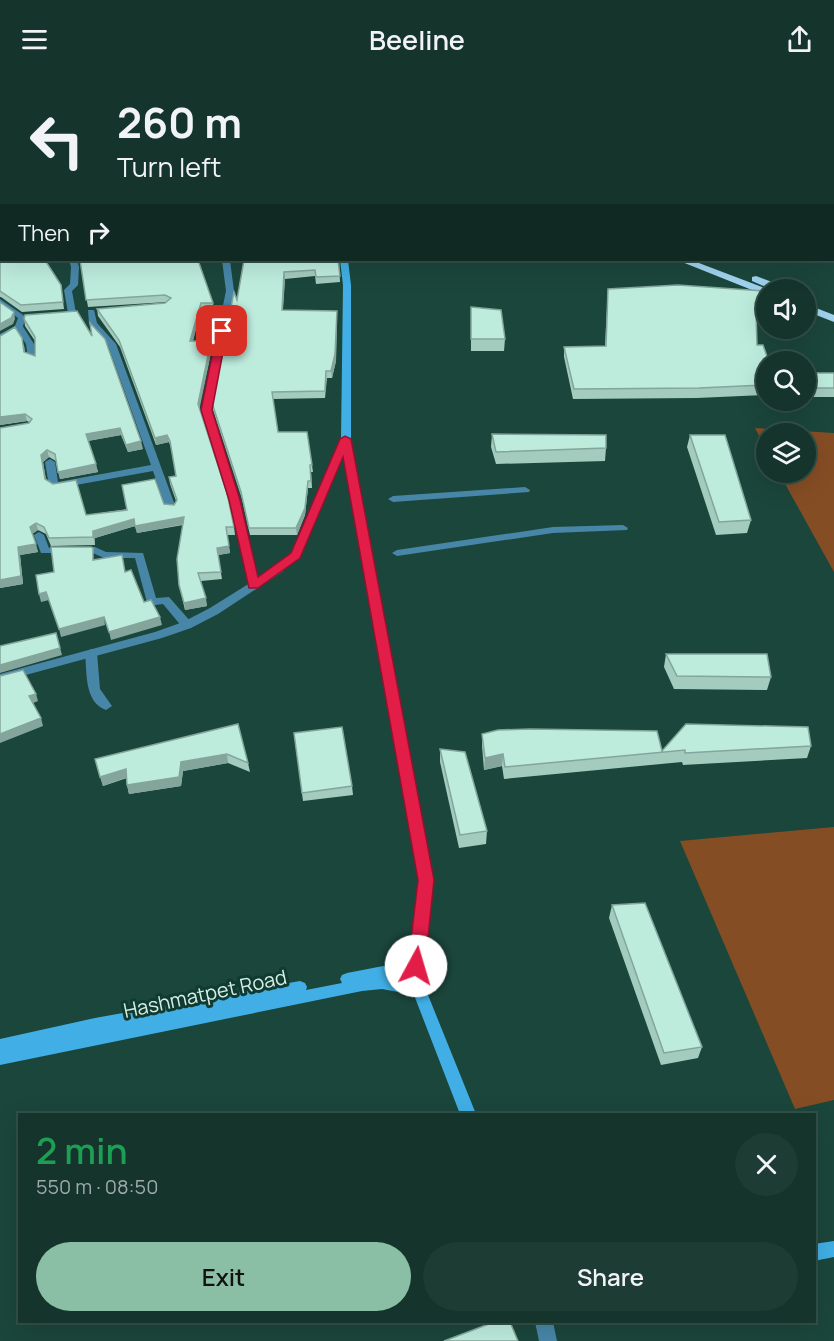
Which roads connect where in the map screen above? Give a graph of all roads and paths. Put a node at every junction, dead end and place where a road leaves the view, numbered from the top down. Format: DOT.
graph roads {
  1 [pos="73,261"];
  2 [pos="226,261"];
  3 [pos="344,261"];
  4 [pos="685,261"];
  5 [pos="702,261"];
  6 [pos="756,280"];
  7 [pos="756,288"];
  8 [pos="0,301"];
  9 [pos="816,302"];
  10 [pos="834,310"];
  11 [pos="101,311"];
  12 [pos="816,311"];
  13 [pos="91,312"];
  14 [pos="72,313"];
  15 [pos="62,314"];
  16 [pos="32,316"];
  17 [pos="22,317"];
  18 [pos="834,319"];
  19 [pos="19,327"];
  20 [pos="0,338"];
  21 [pos="32,358"];
  22 [pos="345,439"];
  23 [pos="50,462"];
  24 [pos="158,467"];
  25 [pos="525,490"];
  26 [pos="393,499"];
  27 [pos="171,508"];
  28 [pos="623,528"];
  29 [pos="39,535"];
  30 [pos="397,553"];
  31 [pos="254,586"];
  32 [pos="187,625"];
  33 [pos="91,653"];
  34 [pos="0,678"];
  35 [pos="106,706"];
  36 [pos="416,966"];
  37 [pos="419,990"];
  38 [pos="0,1046"];
  39 [pos="0,1058"];
  40 [pos="468,1113"];
  41 [pos="834,1249"];
  42 [pos="816,1253"];
  43 [pos="544,1323"];
  44 [pos="548,1341"];
  1 -- 14 [label="street"];
  2 -- 31 [label="street"];
  3 -- 22 [label="main road"];
  4 -- 7 [label="highway"];
  5 -- 6 [label="highway"];
  8 -- 17 [label="street"];
  9 -- 10 [label="highway"];
  11 -- 13 [label="street"];
  12 -- 18 [label="highway"];
  13 -- 14 [label="street"];
  13 -- 24 [label="street"];
  14 -- 15 [label="street"];
  16 -- 17 [label="street"];
  17 -- 19 [label="street"];
  19 -- 20 [label="street"];
  19 -- 21 [label="street"];
  22 -- 31 [label="street"];
  22 -- 36 [label="main road"];
  23 -- 24 [label="street"];
  24 -- 27 [label="street"];
  25 -- 26 [label="street"];
  28 -- 30 [label="street"];
  29 -- 32 [label="street"];
  31 -- 32 [label="street"];
  32 -- 33 [label="street"];
  33 -- 34 [label="street"];
  33 -- 35 [label="street"];
  36 -- 37 [label="main road"];
  36 -- 38 [label="main road, Hashmatpet Road"];
  37 -- 39 [label="main road, Hashmatpet Road"];
  37 -- 40 [label="main road"];
  41 -- 42 [label="main road"];
  43 -- 44 [label="street"];
}
